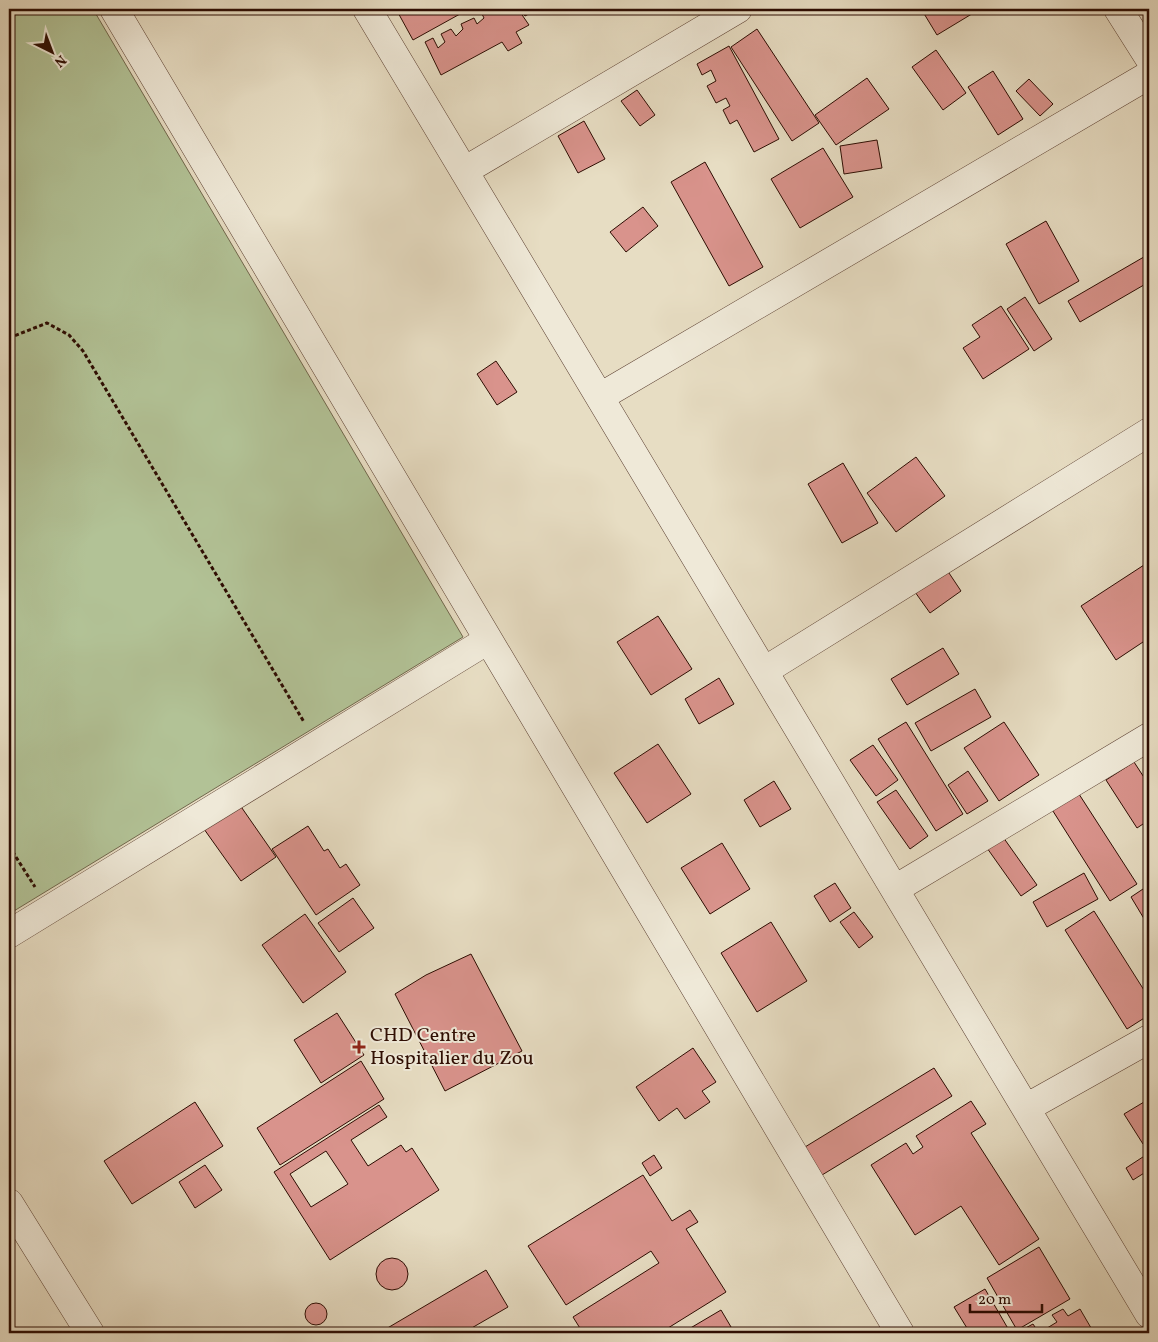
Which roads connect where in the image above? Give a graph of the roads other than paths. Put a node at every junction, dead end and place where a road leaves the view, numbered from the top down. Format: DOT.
graph roads {
  1 [pos="114,9"];
  2 [pos="367,9"];
  3 [pos="738,9"];
  4 [pos="1118,9"];
  5 [pos="1149,58"];
  6 [pos="1149,75"];
  7 [pos="464,171"];
  8 [pos="600,397"];
  9 [pos="1149,432"];
  10 [pos="488,640"];
  11 [pos="764,671"];
  12 [pos="1149,737"];
  13 [pos="895,889"];
  14 [pos="9,934"];
  15 [pos="1149,1039"];
  16 [pos="1026,1108"];
  17 [pos="9,1202"];
  18 [pos="1149,1314"];
  19 [pos="90,1333"];
  20 [pos="900,1333"];
  1 -- 10 [label="street"];
  2 -- 7 [label="street"];
  3 -- 7 [label="street"];
  4 -- 5 [label="street"];
  6 -- 8 [label="street"];
  7 -- 8 [label="street"];
  8 -- 11 [label="street"];
  9 -- 11 [label="street"];
  10 -- 14 [label="street"];
  10 -- 20 [label="street"];
  11 -- 13 [label="street"];
  12 -- 13 [label="street"];
  13 -- 16 [label="street"];
  15 -- 16 [label="street"];
  16 -- 18 [label="street"];
  17 -- 19 [label="street"];
}
